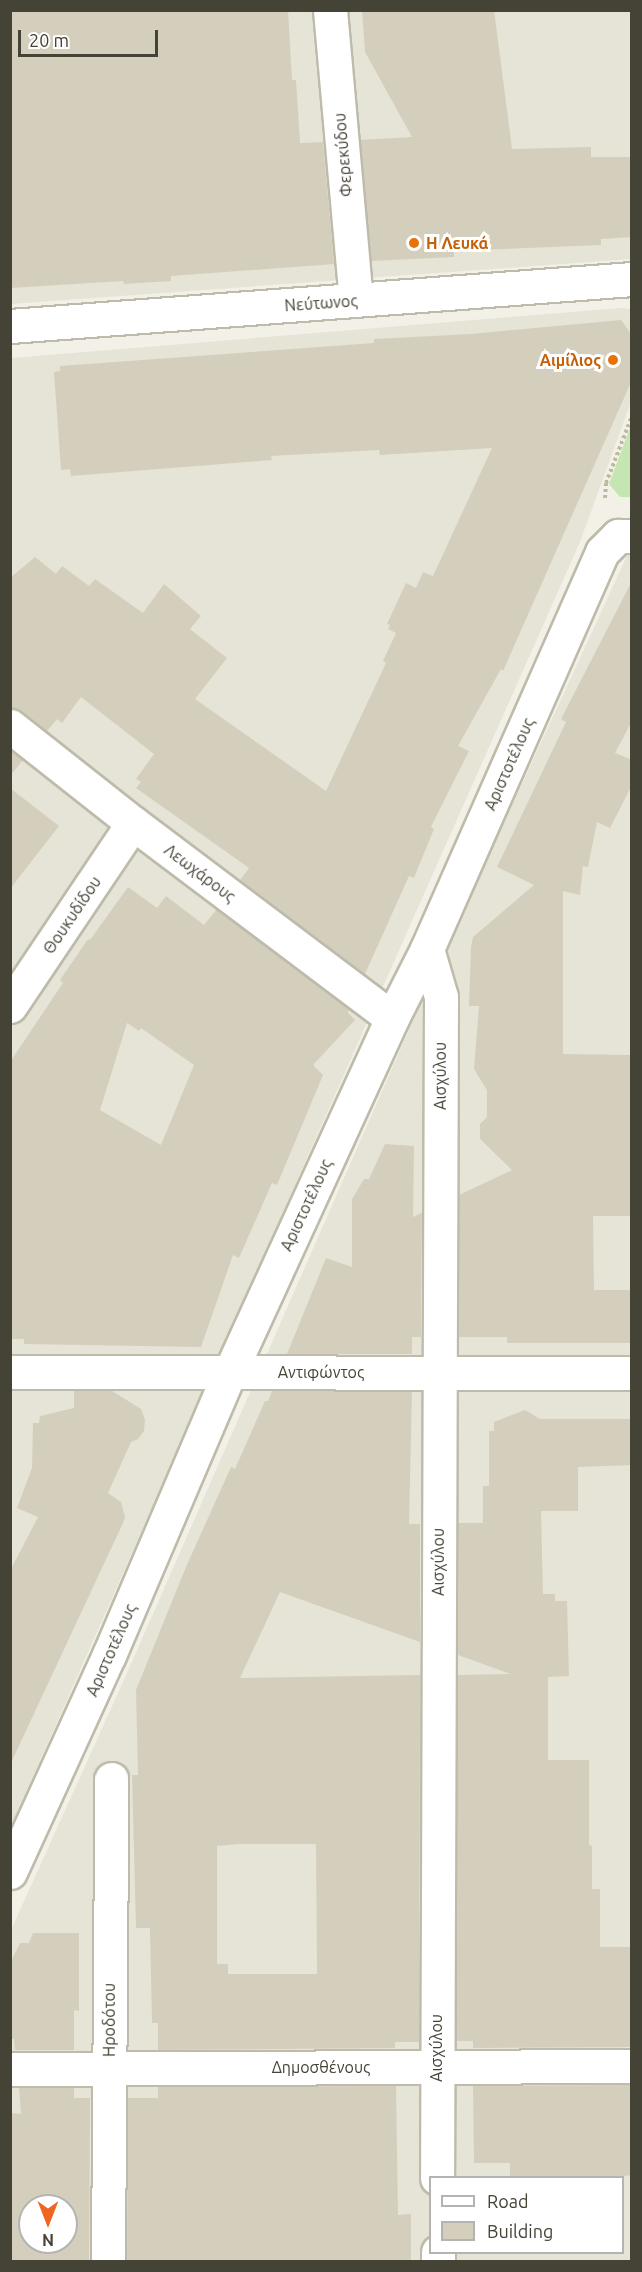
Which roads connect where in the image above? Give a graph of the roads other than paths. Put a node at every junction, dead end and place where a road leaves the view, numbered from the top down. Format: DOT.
graph roads {
  1 [pos="330,10"];
  2 [pos="632,279"];
  3 [pos="356,300"];
  4 [pos="10,326"];
  5 [pos="621,540"];
  6 [pos="10,726"];
  7 [pos="133,823"];
  8 [pos="427,949"];
  9 [pos="10,1006"];
  10 [pos="392,1018"];
  11 [pos="10,1372"];
  12 [pos="230,1372"];
  13 [pos="439,1373"];
  14 [pos="632,1373"];
  15 [pos="111,1779"];
  16 [pos="10,1872"];
  17 [pos="632,2066"];
  18 [pos="436,2067"];
  19 [pos="10,2068"];
  20 [pos="109,2068"];
  21 [pos="437,2176"];
  22 [pos="108,2262"];
  1 -- 3 [label="street, Φερεκύδου"];
  2 -- 3 [label="street, Νεύτωνος"];
  3 -- 4 [label="street, Νεύτωνος"];
  5 -- 8 [label="street, Αριστοτέλους"];
  6 -- 7 [label="street, Λεωχάρους"];
  7 -- 9 [label="street, Θουκυδίδου"];
  7 -- 10 [label="street, Λεωχάρους"];
  8 -- 10 [label="street, Αριστοτέλους"];
  8 -- 13 [label="street, Αισχύλου"];
  10 -- 12 [label="street, Αριστοτέλους"];
  11 -- 12 [label="street, Αντιφώντος"];
  12 -- 13 [label="street, Αντιφώντος"];
  12 -- 16 [label="street, Αριστοτέλους"];
  13 -- 14 [label="street, Αντιφώντος"];
  13 -- 18 [label="street, Αισχύλου"];
  15 -- 20 [label="street, Ηροδότου"];
  17 -- 18 [label="street, Δημοσθένους"];
  18 -- 20 [label="street, Δημοσθένους"];
  18 -- 21 [label="street, Αισχύλου"];
  19 -- 20 [label="street, Δημοσθένους"];
  20 -- 22 [label="street, Ηροδότου"];
}
